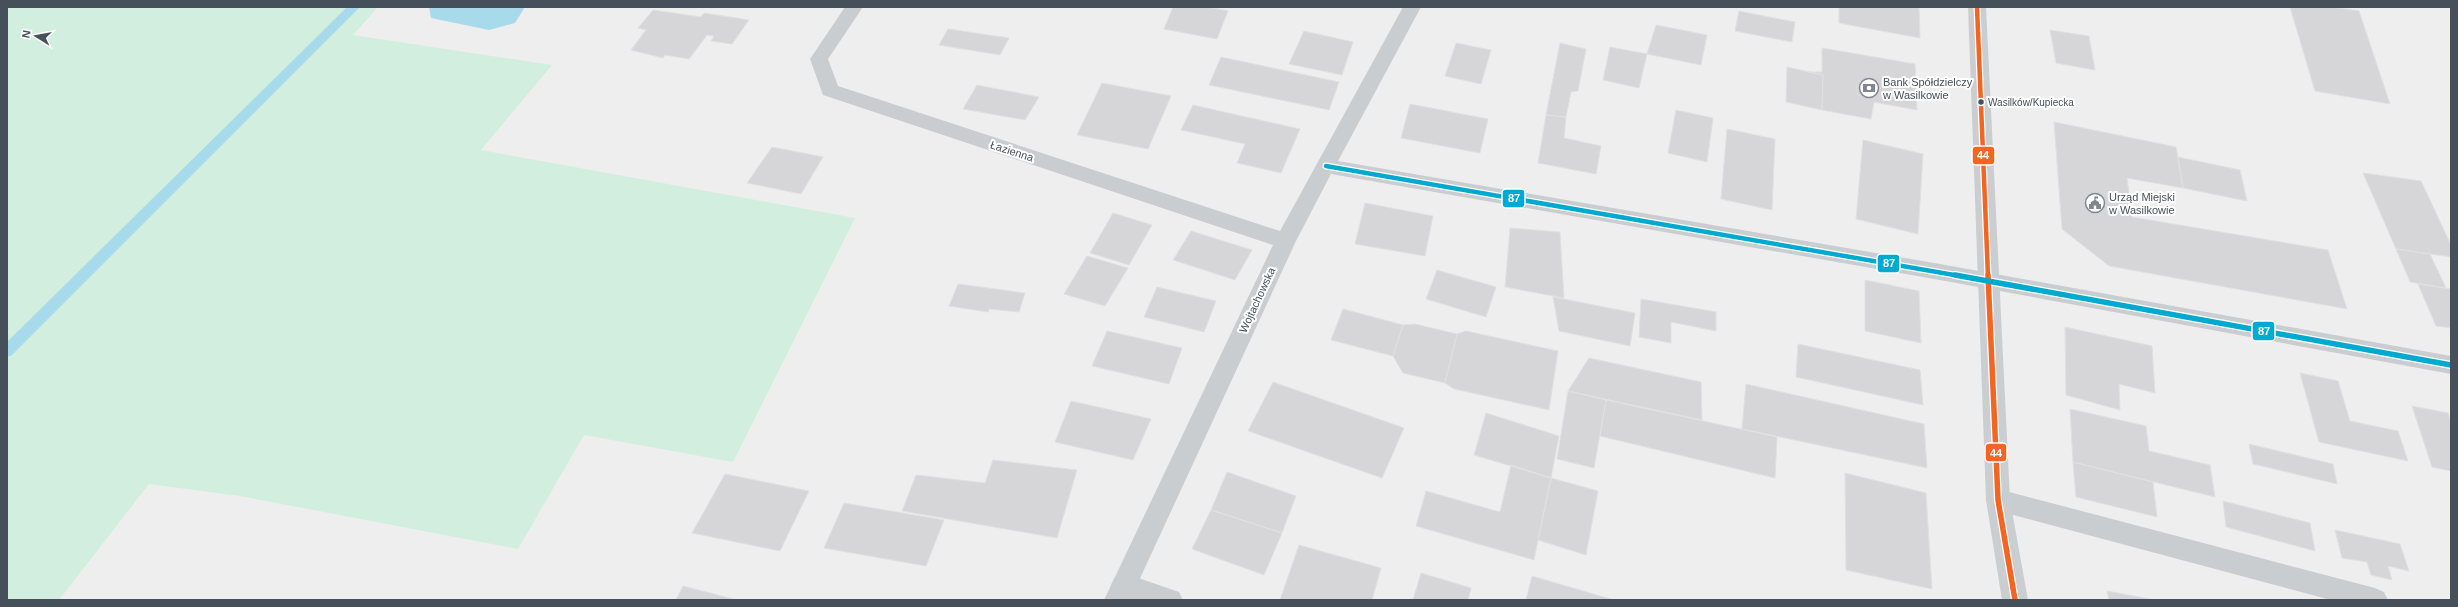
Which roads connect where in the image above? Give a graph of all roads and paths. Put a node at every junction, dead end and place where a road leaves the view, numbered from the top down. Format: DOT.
graph roads {
  1 [pos="854,7"];
  2 [pos="1412,7"];
  3 [pos="1977,7"];
  4 [pos="1326,166"];
  5 [pos="1285,241"];
  6 [pos="1990,282"];
  7 [pos="2451,365"];
  8 [pos="1998,500"];
  9 [pos="1120,593"];
  10 [pos="1170,600"];
  11 [pos="2015,600"];
  12 [pos="2375,600"];
  1 -- 5 [label="street, Łazienna"];
  2 -- 4 [label="street, Wojtachowska"];
  3 -- 6 [label="main road"];
  4 -- 5 [label="street, Wojtachowska"];
  4 -- 6 [label="street"];
  5 -- 9 [label="street, Wojtachowska"];
  6 -- 7 [label="street"];
  6 -- 8 [label="main road"];
  8 -- 11 [label="main road"];
  8 -- 12 [label="street"];
  9 -- 10 [label="street"];
}
